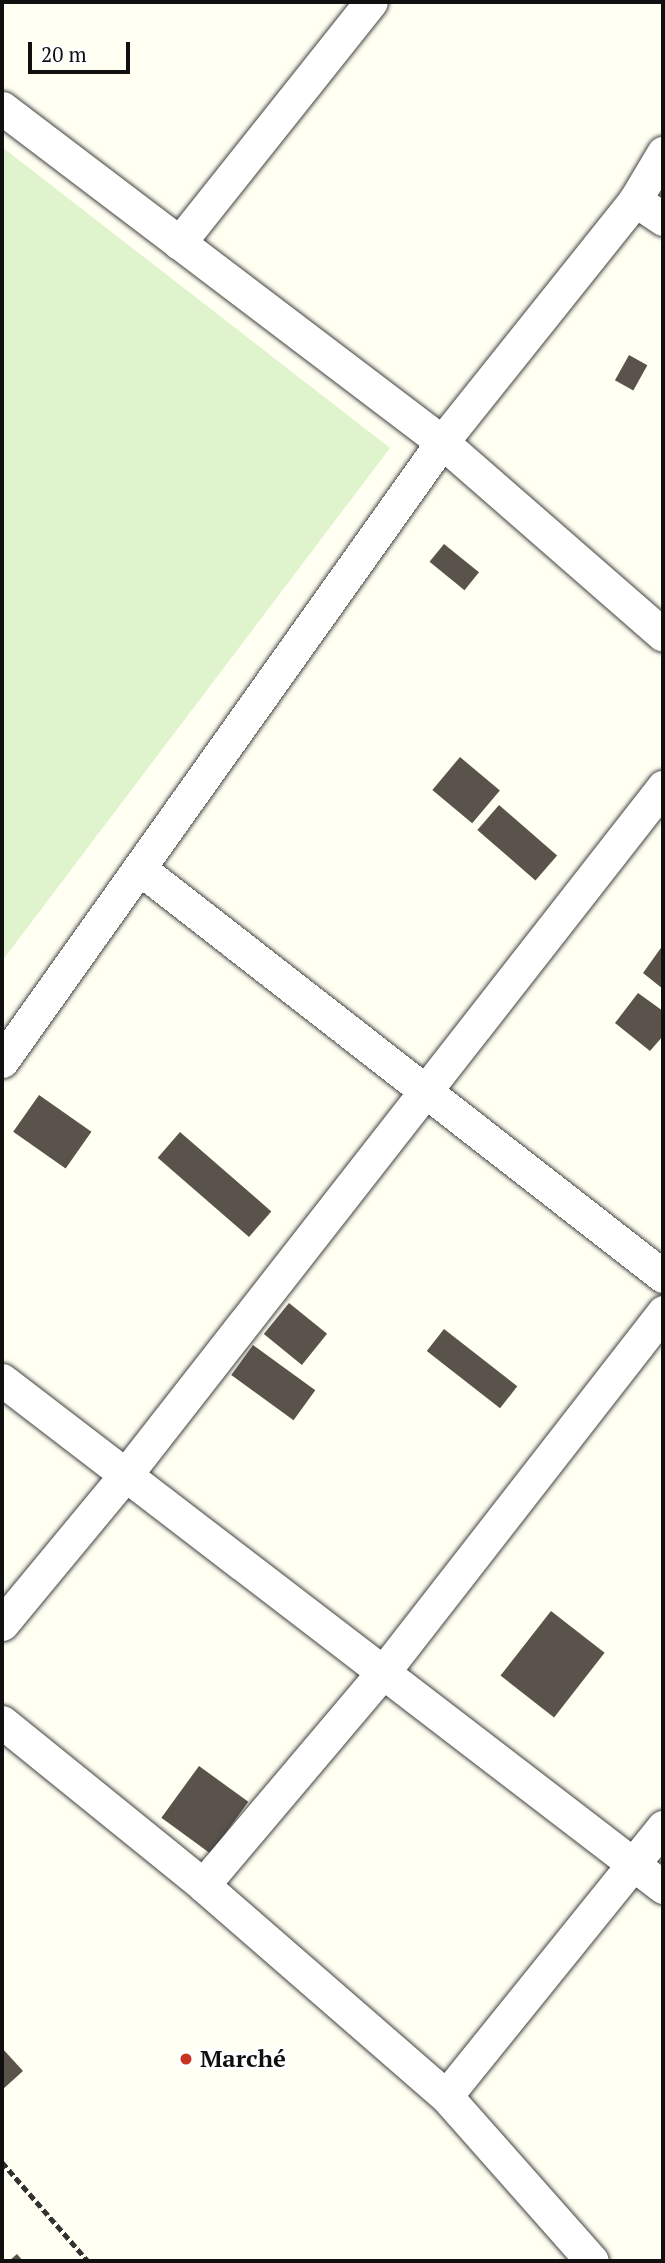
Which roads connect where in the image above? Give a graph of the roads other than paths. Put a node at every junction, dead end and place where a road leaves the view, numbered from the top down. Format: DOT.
graph roads {
  1 [pos="371,2"];
  2 [pos="2,108"];
  3 [pos="663,153"];
  4 [pos="635,200"];
  5 [pos="663,219"];
  6 [pos="179,243"];
  7 [pos="442,442"];
  8 [pos="663,635"];
  9 [pos="663,787"];
  10 [pos="139,868"];
  11 [pos="2,1061"];
  12 [pos="428,1088"];
  13 [pos="663,1276"];
  14 [pos="663,1312"];
  15 [pos="2,1380"];
  16 [pos="127,1473"];
  17 [pos="2,1624"];
  18 [pos="384,1671"];
  19 [pos="2,1722"];
  20 [pos="663,1827"];
  21 [pos="634,1864"];
  22 [pos="203,1885"];
  23 [pos="663,1887"];
  24 [pos="446,2096"];
  25 [pos="592,2261"];
  1 -- 6 [label="street"];
  2 -- 6 [label="street"];
  3 -- 4 [label="street"];
  4 -- 5 [label="street"];
  4 -- 7 [label="street"];
  6 -- 7 [label="street"];
  7 -- 8 [label="street"];
  7 -- 10 [label="street"];
  9 -- 12 [label="street"];
  10 -- 11 [label="street"];
  10 -- 12 [label="street"];
  12 -- 13 [label="street"];
  12 -- 16 [label="street"];
  14 -- 18 [label="street"];
  15 -- 16 [label="street"];
  16 -- 17 [label="street"];
  16 -- 18 [label="street"];
  18 -- 21 [label="street"];
  18 -- 22 [label="street"];
  19 -- 22 [label="street"];
  20 -- 21 [label="street"];
  21 -- 23 [label="street"];
  21 -- 24 [label="street"];
  22 -- 24 [label="street"];
  24 -- 25 [label="street"];
}
